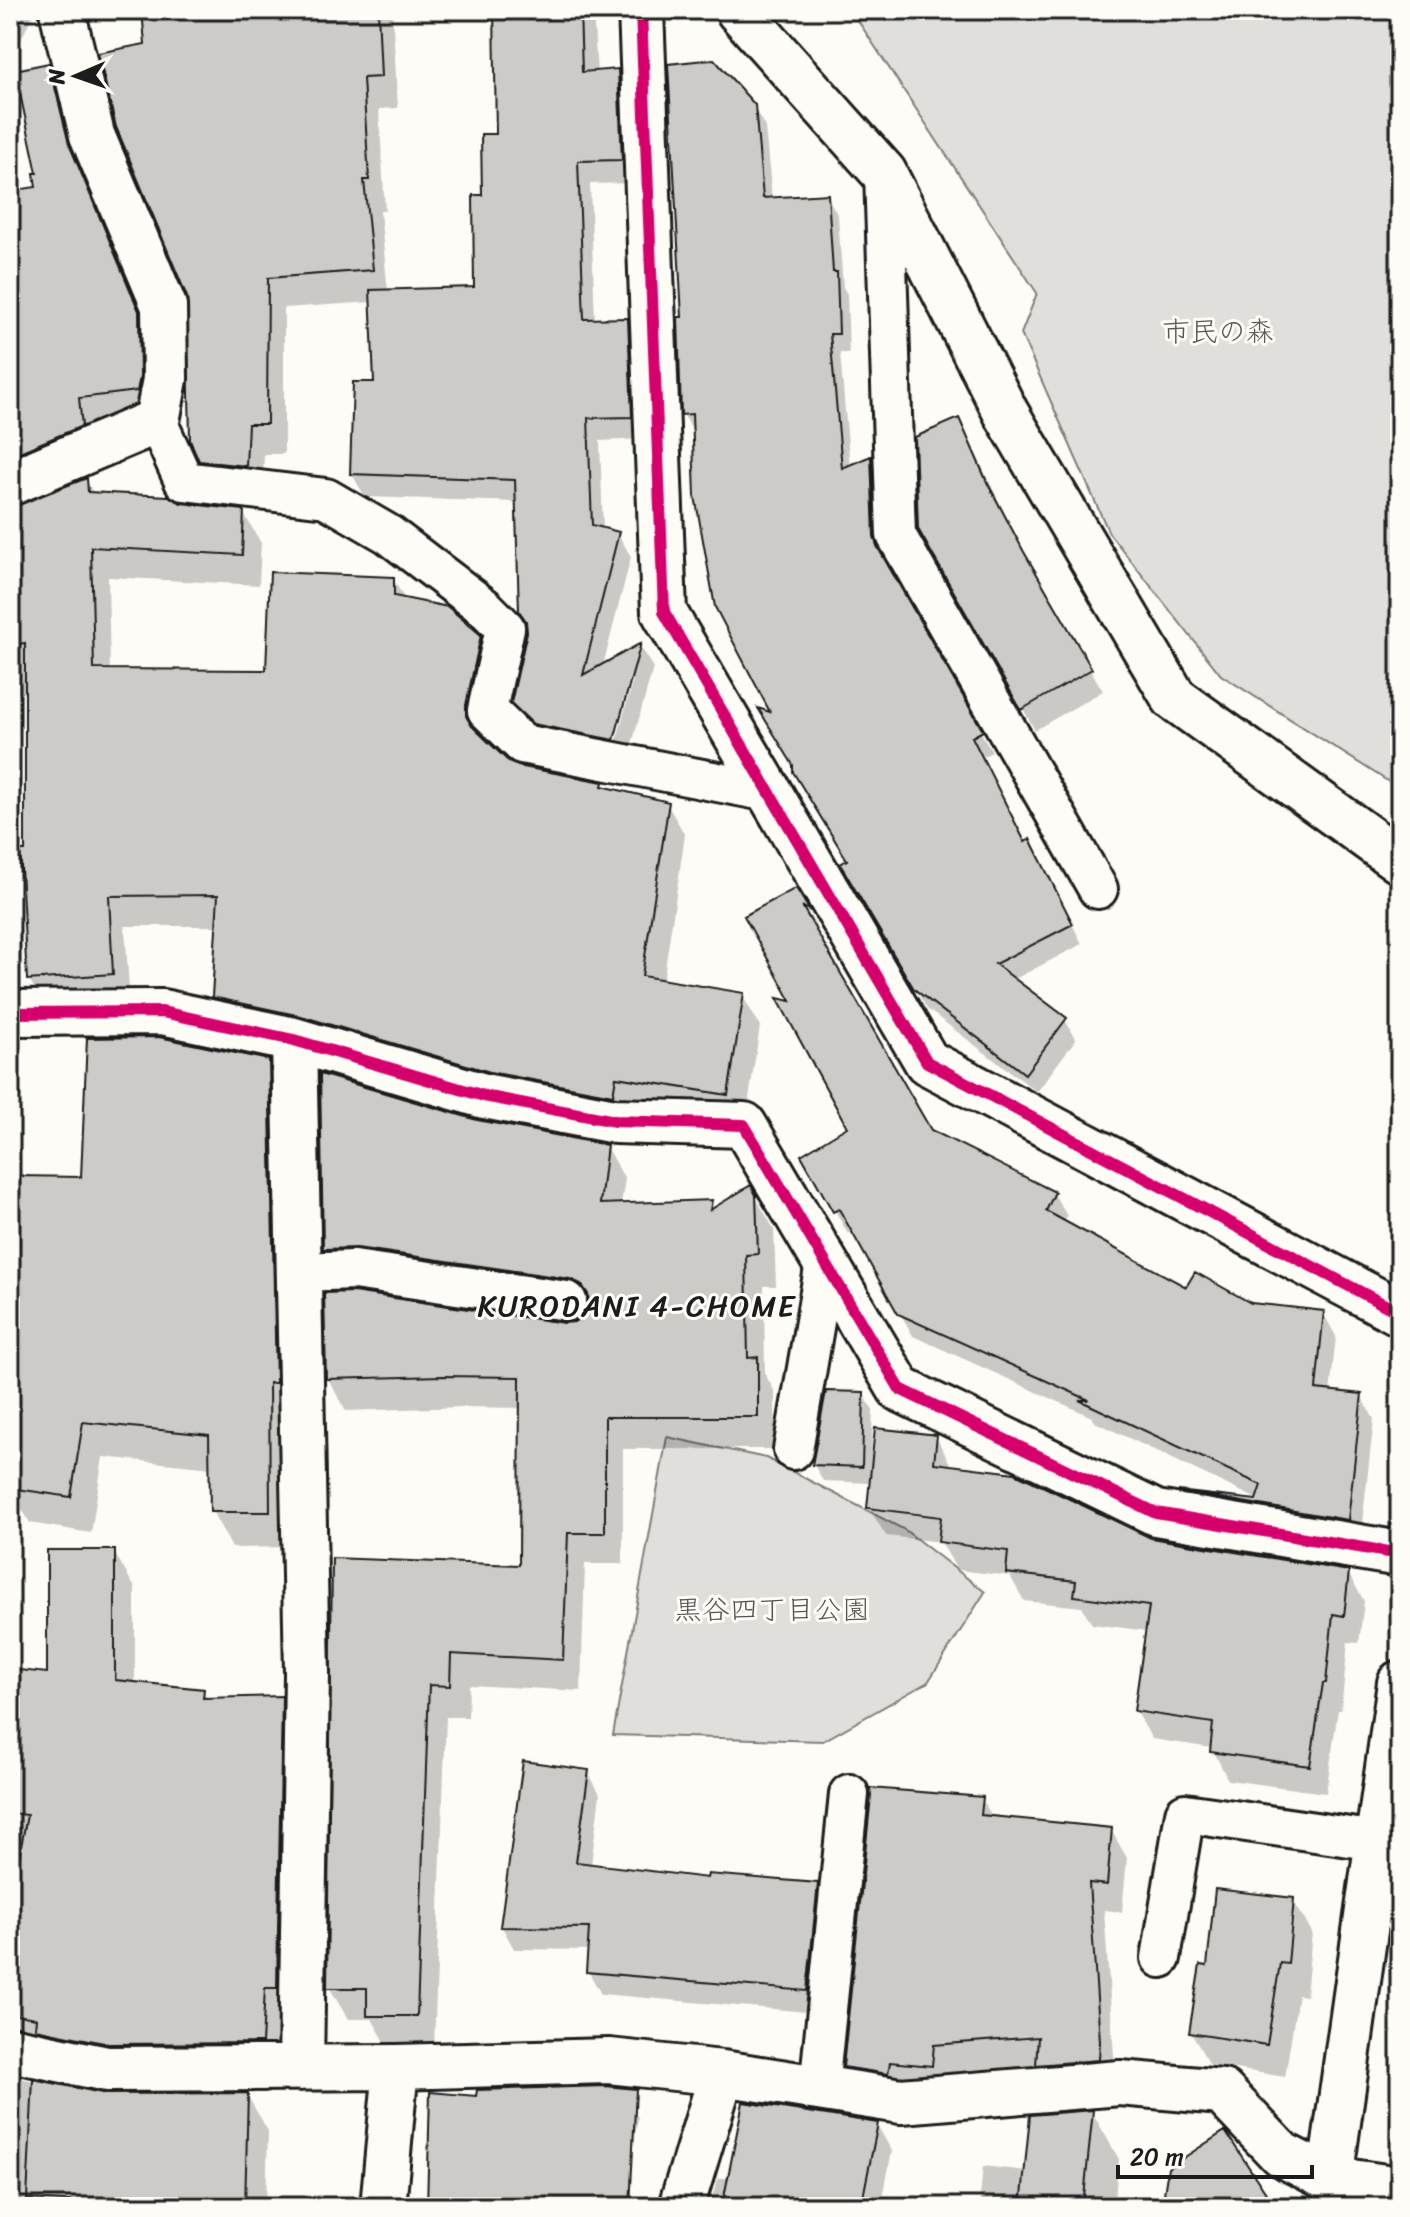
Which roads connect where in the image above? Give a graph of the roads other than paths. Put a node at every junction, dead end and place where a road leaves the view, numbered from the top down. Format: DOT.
graph roads {
  1 [pos="62,10"];
  2 [pos="641,10"];
  3 [pos="738,10"];
  4 [pos="884,173"];
  5 [pos="157,421"];
  6 [pos="10,483"];
  7 [pos="769,792"];
  8 [pos="1400,861"];
  9 [pos="1098,889"];
  10 [pos="10,1013"];
  11 [pos="294,1040"];
  12 [pos="825,1263"];
  13 [pos="299,1272"];
  14 [pos="567,1301"];
  15 [pos="1400,1313"];
  16 [pos="793,1450"];
  17 [pos="1400,1554"];
  18 [pos="1400,1683"];
  19 [pos="849,1794"];
  20 [pos="1377,1841"];
  21 [pos="1161,1958"];
  22 [pos="10,2049"];
  23 [pos="396,2067"];
  24 [pos="301,2068"];
  25 [pos="722,2073"];
  26 [pos="819,2088"];
  27 [pos="1330,2179"];
  28 [pos="1400,2189"];
  29 [pos="383,2207"];
  30 [pos="681,2207"];
  1 -- 5 [label="street"];
  2 -- 7 [label="street"];
  3 -- 4 [label="street"];
  4 -- 8 [label="street"];
  4 -- 9 [label="lane"];
  5 -- 6 [label="street"];
  5 -- 7 [label="lane"];
  7 -- 15 [label="street"];
  10 -- 11 [label="street"];
  11 -- 12 [label="street"];
  11 -- 13 [label="street"];
  12 -- 16 [label="lane"];
  12 -- 17 [label="street"];
  13 -- 14 [label="lane"];
  13 -- 24 [label="street"];
  18 -- 20 [label="street"];
  19 -- 26 [label="lane"];
  20 -- 21 [label="lane"];
  20 -- 27 [label="street"];
  22 -- 24 [label="street"];
  23 -- 24 [label="street"];
  23 -- 25 [label="street"];
  23 -- 29 [label="street"];
  25 -- 26 [label="street"];
  25 -- 30 [label="street"];
  26 -- 27 [label="street"];
  27 -- 28 [label="street"];
}
